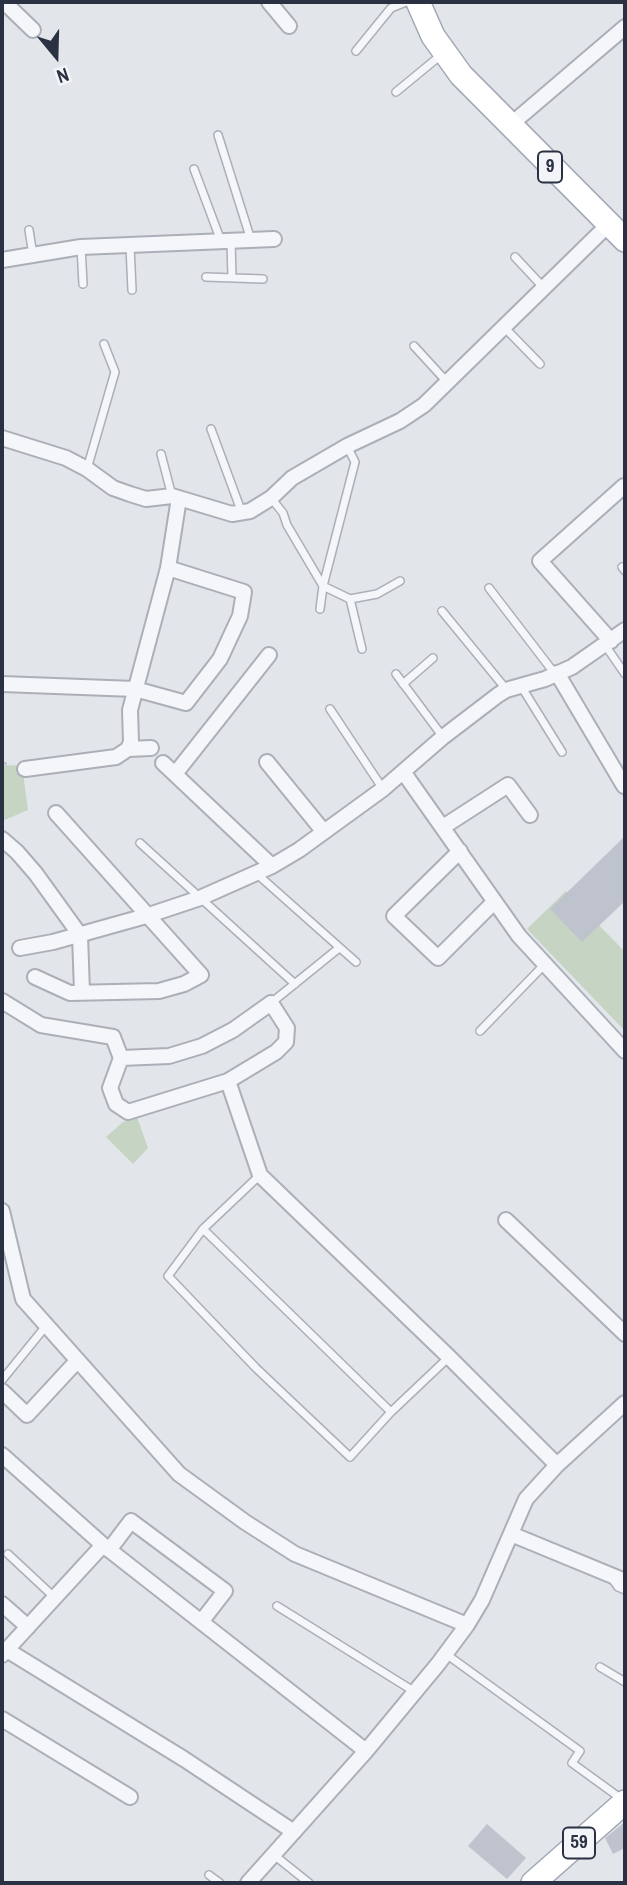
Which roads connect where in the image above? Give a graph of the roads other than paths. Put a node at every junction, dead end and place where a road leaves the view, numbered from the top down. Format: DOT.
graph roads {
  1 [pos="4,2"];
  2 [pos="269,2"];
  3 [pos="406,2"];
  4 [pos="418,2"];
  5 [pos="435,2"];
  6 [pos="289,26"];
  7 [pos="625,27"];
  8 [pos="33,30"];
  9 [pos="356,51"];
  10 [pos="443,53"];
  11 [pos="476,91"];
  12 [pos="396,92"];
  13 [pos="509,126"];
  14 [pos="218,135"];
  15 [pos="194,169"];
  16 [pos="29,230"];
  17 [pos="617,233"];
  18 [pos="274,239"];
  19 [pos="251,240"];
  20 [pos="226,241"];
  21 [pos="130,246"];
  22 [pos="80,247"];
  23 [pos="33,255"];
  24 [pos="515,257"];
  25 [pos="2,260"];
  26 [pos="206,277"];
  27 [pos="232,278"];
  28 [pos="263,279"];
  29 [pos="83,284"];
  30 [pos="544,288"];
  31 [pos="132,290"];
  32 [pos="503,327"];
  33 [pos="104,344"];
  34 [pos="414,346"];
  35 [pos="540,364"];
  36 [pos="447,382"];
  37 [pos="211,429"];
  38 [pos="2,438"];
  39 [pos="347,446"];
  40 [pos="161,454"];
  41 [pos="87,469"];
  42 [pos="625,488"];
  43 [pos="175,497"];
  44 [pos="271,498"];
  45 [pos="242,513"];
  46 [pos="168,568"];
  47 [pos="400,581"];
  48 [pos="323,586"];
  49 [pos="489,588"];
  50 [pos="351,599"];
  51 [pos="320,609"];
  52 [pos="442,611"];
  53 [pos="625,630"];
  54 [pos="608,643"];
  55 [pos="362,649"];
  56 [pos="269,655"];
  57 [pos="433,658"];
  58 [pos="396,674"];
  59 [pos="556,674"];
  60 [pos="625,674"];
  61 [pos="2,684"];
  62 [pos="403,684"];
  63 [pos="514,688"];
  64 [pos="135,689"];
  65 [pos="330,709"];
  66 [pos="443,737"];
  67 [pos="151,748"];
  68 [pos="128,749"];
  69 [pos="562,752"];
  70 [pos="163,762"];
  71 [pos="267,762"];
  72 [pos="25,769"];
  73 [pos="404,773"];
  74 [pos="175,774"];
  75 [pos="624,786"];
  76 [pos="383,789"];
  77 [pos="56,813"];
  78 [pos="530,816"];
  79 [pos="443,827"];
  80 [pos="324,832"];
  81 [pos="2,839"];
  82 [pos="140,843"];
  83 [pos="460,851"];
  84 [pos="272,866"];
  85 [pos="257,874"];
  86 [pos="200,898"];
  87 [pos="494,902"];
  88 [pos="146,916"];
  89 [pos="80,935"];
  90 [pos="339,947"];
  91 [pos="20,948"];
  92 [pos="356,962"];
  93 [pos="544,965"];
  94 [pos="35,977"];
  95 [pos="295,984"];
  96 [pos="82,992"];
  97 [pos="2,1001"];
  98 [pos="271,1003"];
  99 [pos="480,1031"];
  100 [pos="625,1051"];
  101 [pos="121,1059"];
  102 [pos="228,1081"];
  103 [pos="260,1175"];
  104 [pos="2,1211"];
  105 [pos="506,1220"];
  106 [pos="203,1229"];
  107 [pos="46,1326"];
  108 [pos="625,1334"];
  109 [pos="449,1357"];
  110 [pos="77,1361"];
  111 [pos="2,1379"];
  112 [pos="625,1403"];
  113 [pos="391,1412"];
  114 [pos="2,1455"];
  115 [pos="557,1465"];
  116 [pos="511,1534"];
  117 [pos="106,1548"];
  118 [pos="8,1554"];
  119 [pos="608,1574"];
  120 [pos="625,1581"];
  121 [pos="625,1590"];
  122 [pos="54,1597"];
  123 [pos="2,1604"];
  124 [pos="277,1606"];
  125 [pos="201,1622"];
  126 [pos="467,1625"];
  127 [pos="28,1627"];
  128 [pos="4,1653"];
  129 [pos="446,1654"];
  130 [pos="600,1667"];
  131 [pos="625,1682"];
  132 [pos="415,1692"];
  133 [pos="2,1719"];
  134 [pos="366,1751"];
  135 [pos="130,1797"];
  136 [pos="625,1802"];
  137 [pos="294,1832"];
  138 [pos="274,1855"];
  139 [pos="209,1875"];
  140 [pos="220,1883"];
  141 [pos="248,1883"];
  142 [pos="309,1883"];
  143 [pos="533,1883"];
  1 -- 8 [label="street"];
  2 -- 6 [label="street"];
  3 -- 9 [label="lane"];
  4 -- 10 [label="main road, 9"];
  5 -- 11 [label="main road, 9"];
  7 -- 13 [label="street"];
  10 -- 11 [label="main road, 9"];
  10 -- 12 [label="lane"];
  11 -- 13 [label="main road, 9"];
  13 -- 17 [label="main road, 9"];
  14 -- 19 [label="lane"];
  15 -- 20 [label="lane"];
  16 -- 23 [label="lane"];
  17 -- 30 [label="street"];
  18 -- 19 [label="street"];
  19 -- 20 [label="street"];
  20 -- 21 [label="street"];
  20 -- 27 [label="lane"];
  21 -- 22 [label="street"];
  21 -- 31 [label="lane"];
  22 -- 23 [label="street"];
  22 -- 29 [label="lane"];
  23 -- 25 [label="street"];
  24 -- 30 [label="lane"];
  26 -- 27 [label="lane"];
  27 -- 28 [label="lane"];
  30 -- 32 [label="street"];
  32 -- 35 [label="lane"];
  32 -- 36 [label="street"];
  33 -- 41 [label="lane"];
  34 -- 36 [label="lane"];
  36 -- 39 [label="street"];
  37 -- 45 [label="lane"];
  38 -- 41 [label="street"];
  39 -- 44 [label="street"];
  39 -- 48 [label="lane"];
  40 -- 43 [label="lane"];
  41 -- 43 [label="street"];
  42 -- 54 [label="street"];
  43 -- 45 [label="street"];
  43 -- 46 [label="street"];
  44 -- 45 [label="street"];
  44 -- 48 [label="lane"];
  46 -- 64 [label="street"];
  46 -- 64 [label="street"];
  47 -- 50 [label="lane"];
  48 -- 50 [label="lane"];
  48 -- 51 [label="lane"];
  49 -- 59 [label="lane"];
  50 -- 55 [label="lane"];
  52 -- 63 [label="lane"];
  53 -- 54 [label="street"];
  54 -- 59 [label="street"];
  54 -- 60 [label="lane"];
  56 -- 74 [label="street"];
  57 -- 62 [label="lane"];
  58 -- 62 [label="lane"];
  59 -- 63 [label="street"];
  59 -- 75 [label="street"];
  61 -- 64 [label="street"];
  62 -- 66 [label="lane"];
  63 -- 66 [label="street"];
  63 -- 69 [label="lane"];
  64 -- 68 [label="street"];
  65 -- 76 [label="lane"];
  66 -- 73 [label="street"];
  67 -- 68 [label="street"];
  68 -- 72 [label="street"];
  70 -- 74 [label="street"];
  71 -- 80 [label="street"];
  73 -- 76 [label="street"];
  73 -- 79 [label="street"];
  74 -- 84 [label="street"];
  76 -- 80 [label="street"];
  77 -- 88 [label="street"];
  78 -- 79 [label="street"];
  79 -- 83 [label="street"];
  80 -- 84 [label="street"];
  81 -- 89 [label="street"];
  82 -- 86 [label="lane"];
  83 -- 87 [label="street"];
  83 -- 87 [label="street"];
  84 -- 85 [label="street"];
  85 -- 86 [label="street"];
  85 -- 90 [label="lane"];
  86 -- 88 [label="street"];
  86 -- 95 [label="lane"];
  87 -- 93 [label="street"];
  88 -- 89 [label="street"];
  88 -- 96 [label="street"];
  89 -- 91 [label="street"];
  89 -- 96 [label="street"];
  90 -- 92 [label="lane"];
  90 -- 95 [label="lane"];
  93 -- 99 [label="lane"];
  93 -- 100 [label="street"];
  94 -- 96 [label="street"];
  95 -- 98 [label="lane"];
  97 -- 101 [label="street"];
  98 -- 101 [label="street"];
  98 -- 102 [label="street"];
  101 -- 102 [label="street"];
  102 -- 103 [label="street"];
  103 -- 106 [label="lane"];
  103 -- 109 [label="street"];
  104 -- 107 [label="street"];
  105 -- 108 [label="street"];
  106 -- 113 [label="lane"];
  106 -- 113 [label="lane"];
  107 -- 110 [label="street"];
  107 -- 111 [label="lane"];
  109 -- 113 [label="lane"];
  109 -- 115 [label="street"];
  110 -- 111 [label="street"];
  110 -- 126 [label="street"];
  112 -- 115 [label="street"];
  114 -- 117 [label="street"];
  115 -- 116 [label="street"];
  116 -- 119 [label="street"];
  116 -- 126 [label="street"];
  117 -- 122 [label="street"];
  117 -- 125 [label="street"];
  117 -- 125 [label="street"];
  118 -- 122 [label="lane"];
  119 -- 120 [label="street"];
  119 -- 121 [label="lane"];
  122 -- 127 [label="street"];
  123 -- 127 [label="street"];
  124 -- 132 [label="lane"];
  125 -- 134 [label="street"];
  126 -- 129 [label="street"];
  127 -- 128 [label="street"];
  128 -- 137 [label="street"];
  129 -- 132 [label="street"];
  129 -- 136 [label="lane"];
  130 -- 131 [label="lane"];
  132 -- 134 [label="street"];
  133 -- 135 [label="street"];
  134 -- 137 [label="street"];
  136 -- 143 [label="main road, 59"];
  137 -- 138 [label="street"];
  138 -- 141 [label="street"];
  138 -- 142 [label="lane"];
  139 -- 140 [label="lane"];
}
